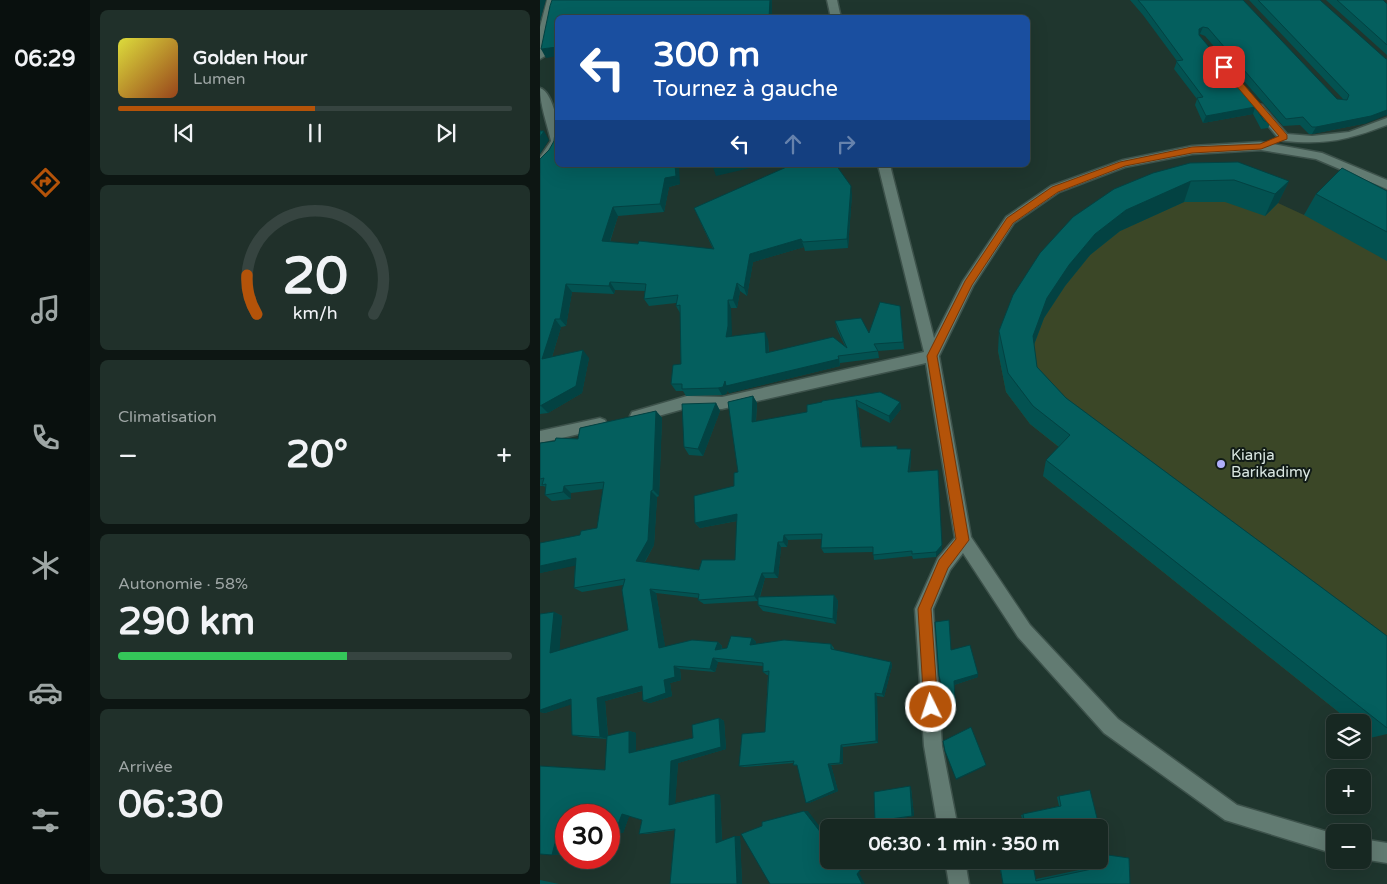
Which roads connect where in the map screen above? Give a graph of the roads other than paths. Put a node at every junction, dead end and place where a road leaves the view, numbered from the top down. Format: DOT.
graph roads {
  1 [pos="552,0"];
  2 [pos="832,0"];
  3 [pos="835,15"];
  4 [pos="540,56"];
  5 [pos="540,91"];
  6 [pos="1252,99"];
  7 [pos="1387,121"];
  8 [pos="555,133"];
  9 [pos="1284,137"];
  10 [pos="555,144"];
  11 [pos="1261,146"];
  12 [pos="540,165"];
  13 [pos="885,167"];
  14 [pos="1387,184"];
  15 [pos="932,356"];
  16 [pos="540,437"];
  17 [pos="963,540"];
  18 [pos="946,819"];
  19 [pos="1326,841"];
  20 [pos="1371,850"];
  21 [pos="1387,853"];
  22 [pos="956,869"];
  23 [pos="959,884"];
  1 -- 4 [label="street"];
  2 -- 3 [label="street"];
  5 -- 8 [label="street"];
  6 -- 9 [label="street"];
  7 -- 9 [label="street"];
  9 -- 11 [label="street"];
  10 -- 12 [label="street"];
  11 -- 14 [label="street"];
  11 -- 15 [label="street"];
  13 -- 15 [label="street"];
  15 -- 16 [label="street"];
  15 -- 17 [label="street"];
  17 -- 18 [label="street"];
  17 -- 19 [label="street"];
  20 -- 21 [label="street"];
  22 -- 23 [label="street"];
}
